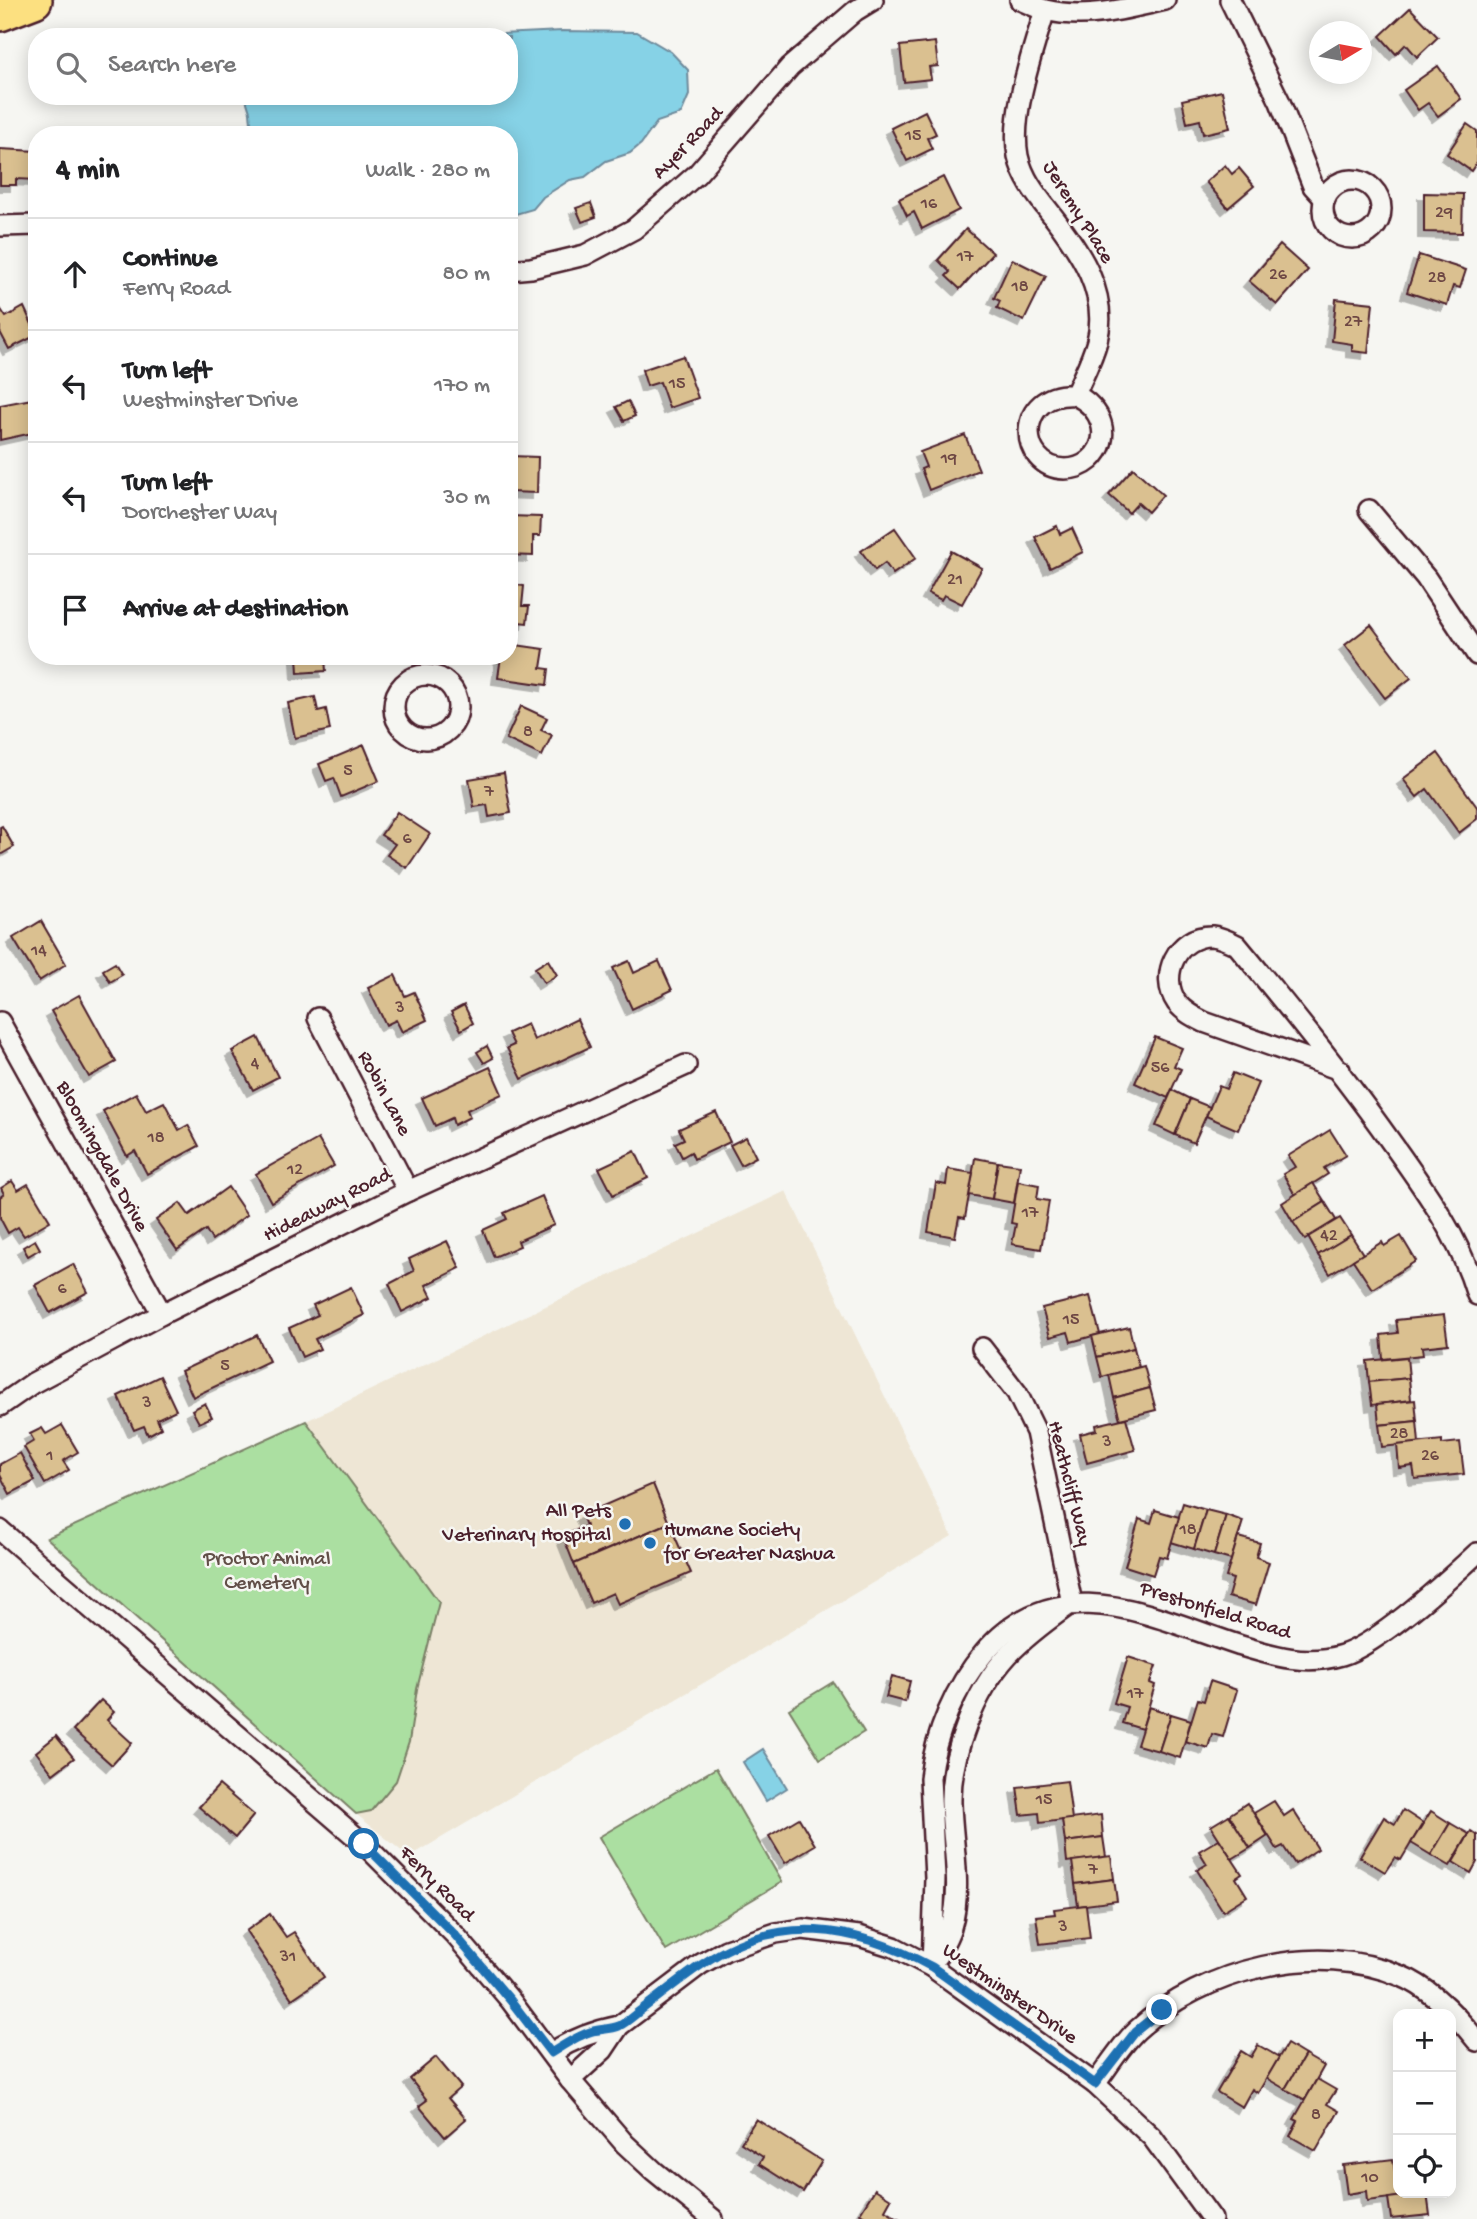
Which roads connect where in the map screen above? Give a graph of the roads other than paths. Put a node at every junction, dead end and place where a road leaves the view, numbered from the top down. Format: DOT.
graph roads {
  1 [pos="34,0"];
  2 [pos="873,0"];
  3 [pos="1020,0"];
  4 [pos="1165,0"];
  5 [pos="1230,0"];
  6 [pos="1045,10"];
  7 [pos="0,13"];
  8 [pos="1325,198"];
  9 [pos="28,225"];
  10 [pos="0,226"];
  11 [pos="518,269"];
  12 [pos="1075,396"];
  13 [pos="1369,510"];
  14 [pos="1477,655"];
  15 [pos="318,1018"];
  16 [pos="0,1022"];
  17 [pos="686,1065"];
  18 [pos="1340,1070"];
  19 [pos="408,1191"];
  20 [pos="1477,1295"];
  21 [pos="162,1314"];
  22 [pos="982,1348"];
  23 [pos="0,1406"];
  24 [pos="0,1530"];
  25 [pos="1477,1552"];
  26 [pos="1072,1603"];
  27 [pos="932,1967"];
  28 [pos="619,2026"];
  29 [pos="1477,2041"];
  30 [pos="551,2053"];
  31 [pos="570,2080"];
  32 [pos="1095,2084"];
  33 [pos="713,2219"];
  34 [pos="1212,2219"];
  1 -- 7 [label="highway"];
  2 -- 11 [label="street, Ayer Road"];
  3 -- 6 [label="street"];
  4 -- 6 [label="street"];
  5 -- 8 [label="street"];
  6 -- 12 [label="street, Jeremy Place"];
  9 -- 10 [label="street"];
  13 -- 14 [label="street"];
  15 -- 19 [label="street, Robin Lane"];
  16 -- 21 [label="street, Bloomingdale Drive"];
  17 -- 19 [label="street, Hideaway Road"];
  18 -- 18 [label="street"];
  18 -- 20 [label="street"];
  19 -- 21 [label="street, Hideaway Road"];
  21 -- 23 [label="street, Hideaway Road"];
  22 -- 26 [label="street, Heathcliff Way"];
  24 -- 30 [label="street, Ferry Road"];
  25 -- 26 [label="street, Prestonfield Road"];
  26 -- 27 [label="street, Prestonfield Road"];
  27 -- 28 [label="street, Westminster Drive"];
  27 -- 32 [label="street, Westminster Drive"];
  28 -- 30 [label="street, Westminster Drive"];
  28 -- 31 [label="street, Westminster Drive"];
  29 -- 32 [label="street"];
  30 -- 31 [label="street, Ferry Road"];
  31 -- 33 [label="street, Ferry Road"];
  32 -- 34 [label="street, Westminster Drive"];
}
